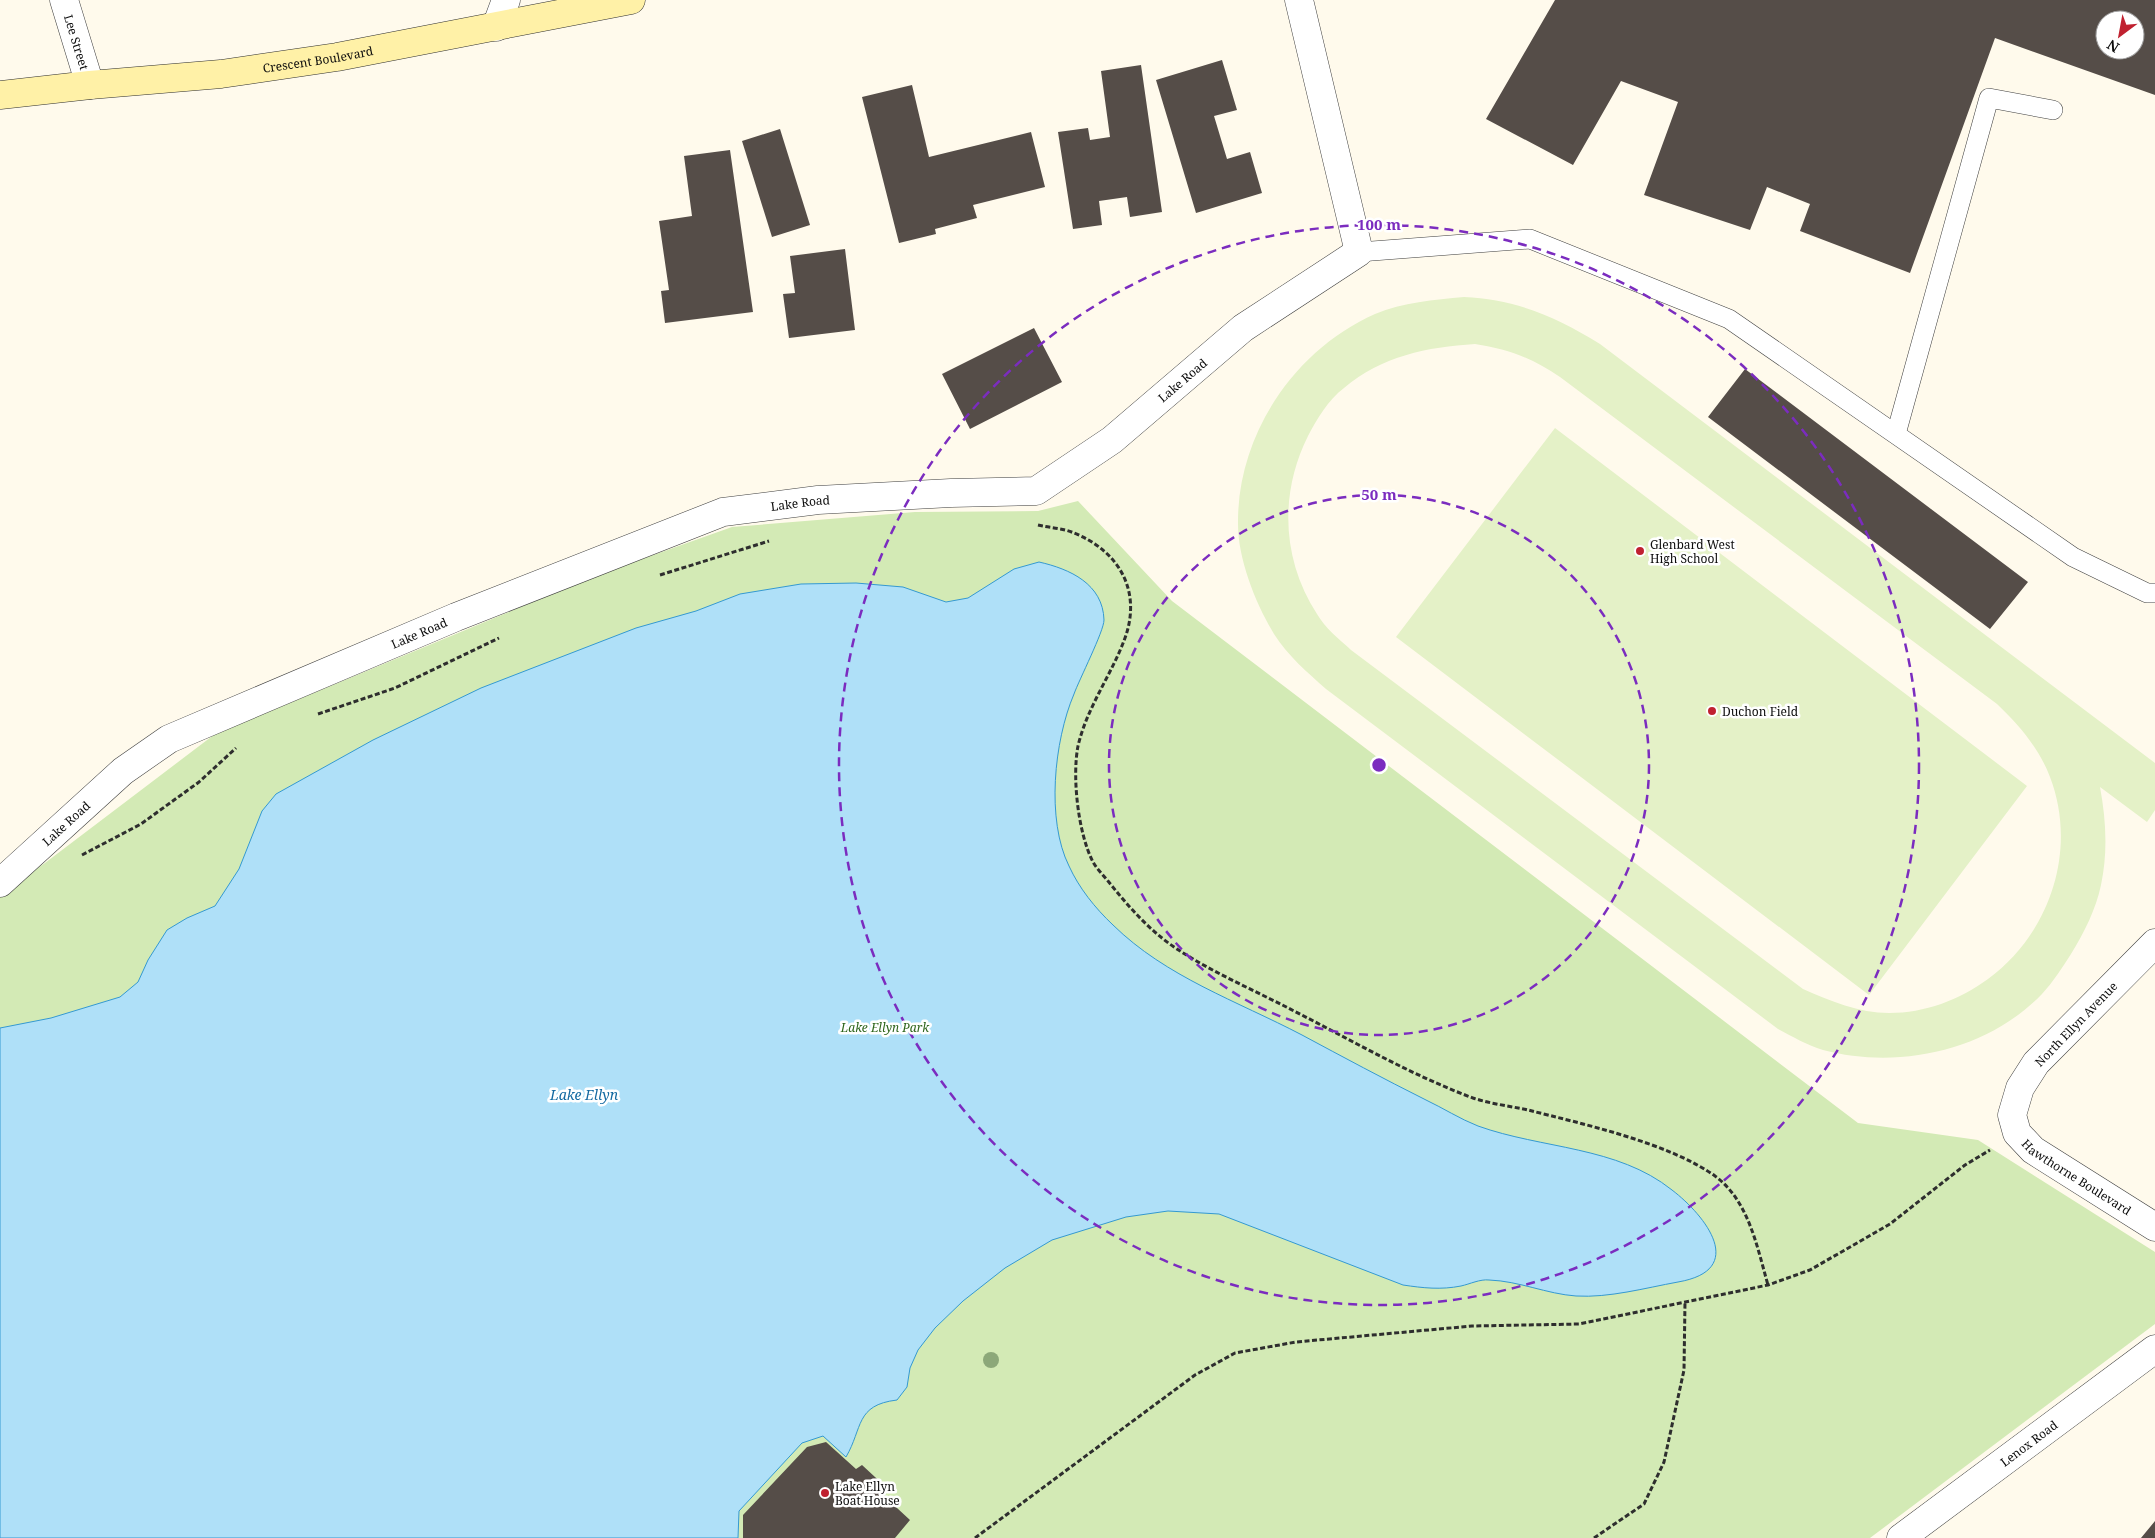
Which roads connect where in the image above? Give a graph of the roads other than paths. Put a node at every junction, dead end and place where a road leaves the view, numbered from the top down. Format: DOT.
graph roads {
  1 [pos="64,0"];
  2 [pos="506,0"];
  3 [pos="631,0"];
  4 [pos="1299,0"];
  5 [pos="496,27"];
  6 [pos="90,85"];
  7 [pos="0,95"];
  8 [pos="2053,110"];
  9 [pos="1359,252"];
  10 [pos="1896,434"];
  11 [pos="2155,593"];
  12 [pos="0,883"];
  13 [pos="2155,943"];
  14 [pos="2015,1124"];
  15 [pos="2155,1227"];
  16 [pos="2155,1349"];
  17 [pos="1901,1538"];
  1 -- 6 [label="street, Lee Street"];
  2 -- 5 [label="street"];
  3 -- 5 [label="street, Crescent Boulevard"];
  4 -- 9 [label="street"];
  5 -- 6 [label="street, Crescent Boulevard"];
  6 -- 7 [label="street, Crescent Boulevard"];
  8 -- 10 [label="lane"];
  9 -- 10 [label="lane"];
  9 -- 12 [label="street, Lake Road"];
  10 -- 11 [label="lane"];
  13 -- 14 [label="street, North Ellyn Avenue"];
  14 -- 15 [label="street, Hawthorne Boulevard"];
  16 -- 17 [label="street, Lenox Road"];
}
